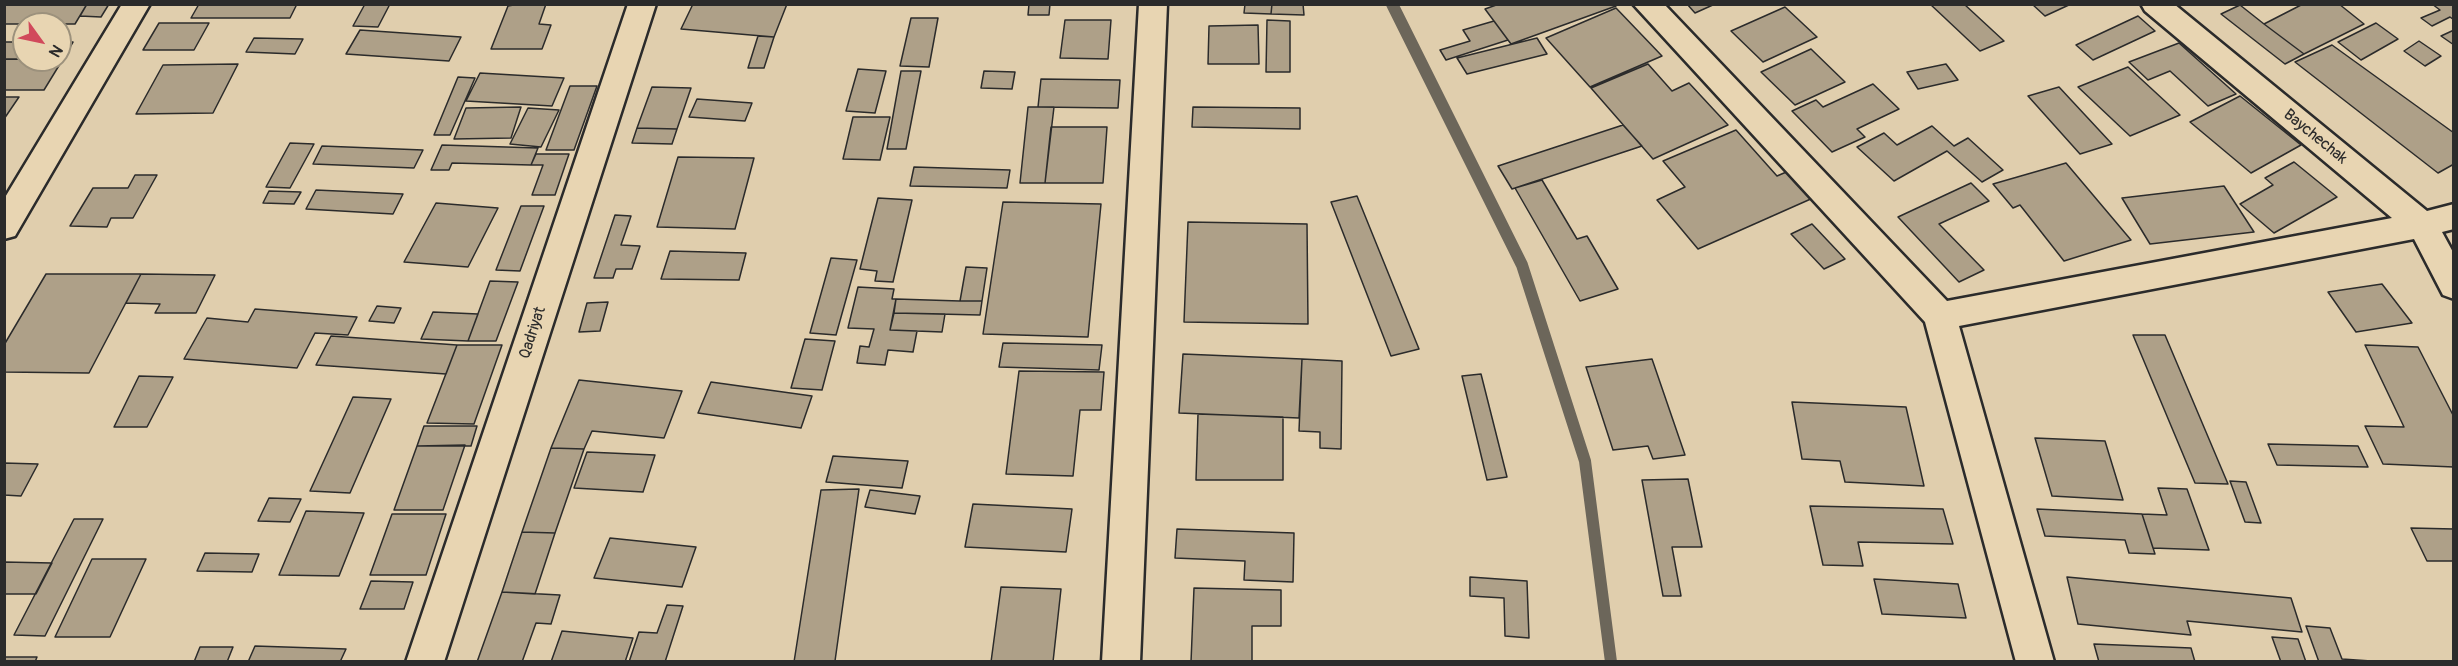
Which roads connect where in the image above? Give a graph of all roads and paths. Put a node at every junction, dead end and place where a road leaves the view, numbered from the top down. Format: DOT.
graph roads {
  1 [pos="136,4"];
  2 [pos="642,4"];
  3 [pos="1153,4"];
  4 [pos="1647,4"];
  5 [pos="2155,4"];
  6 [pos="2454,216"];
  7 [pos="2422,225"];
  8 [pos="4,227"];
  9 [pos="2454,286"];
  10 [pos="1940,316"];
  11 [pos="425,662"];
  12 [pos="1121,662"];
  13 [pos="2035,662"];
  1 -- 8 [label="street"];
  2 -- 11 [label="street, Qadriyat"];
  3 -- 12 [label="street"];
  4 -- 10 [label="street"];
  5 -- 7 [label="street, Baychechak"];
  6 -- 7 [label="street"];
  7 -- 9 [label="street, Baychechak"];
  7 -- 10 [label="street"];
  10 -- 13 [label="street"];
}
